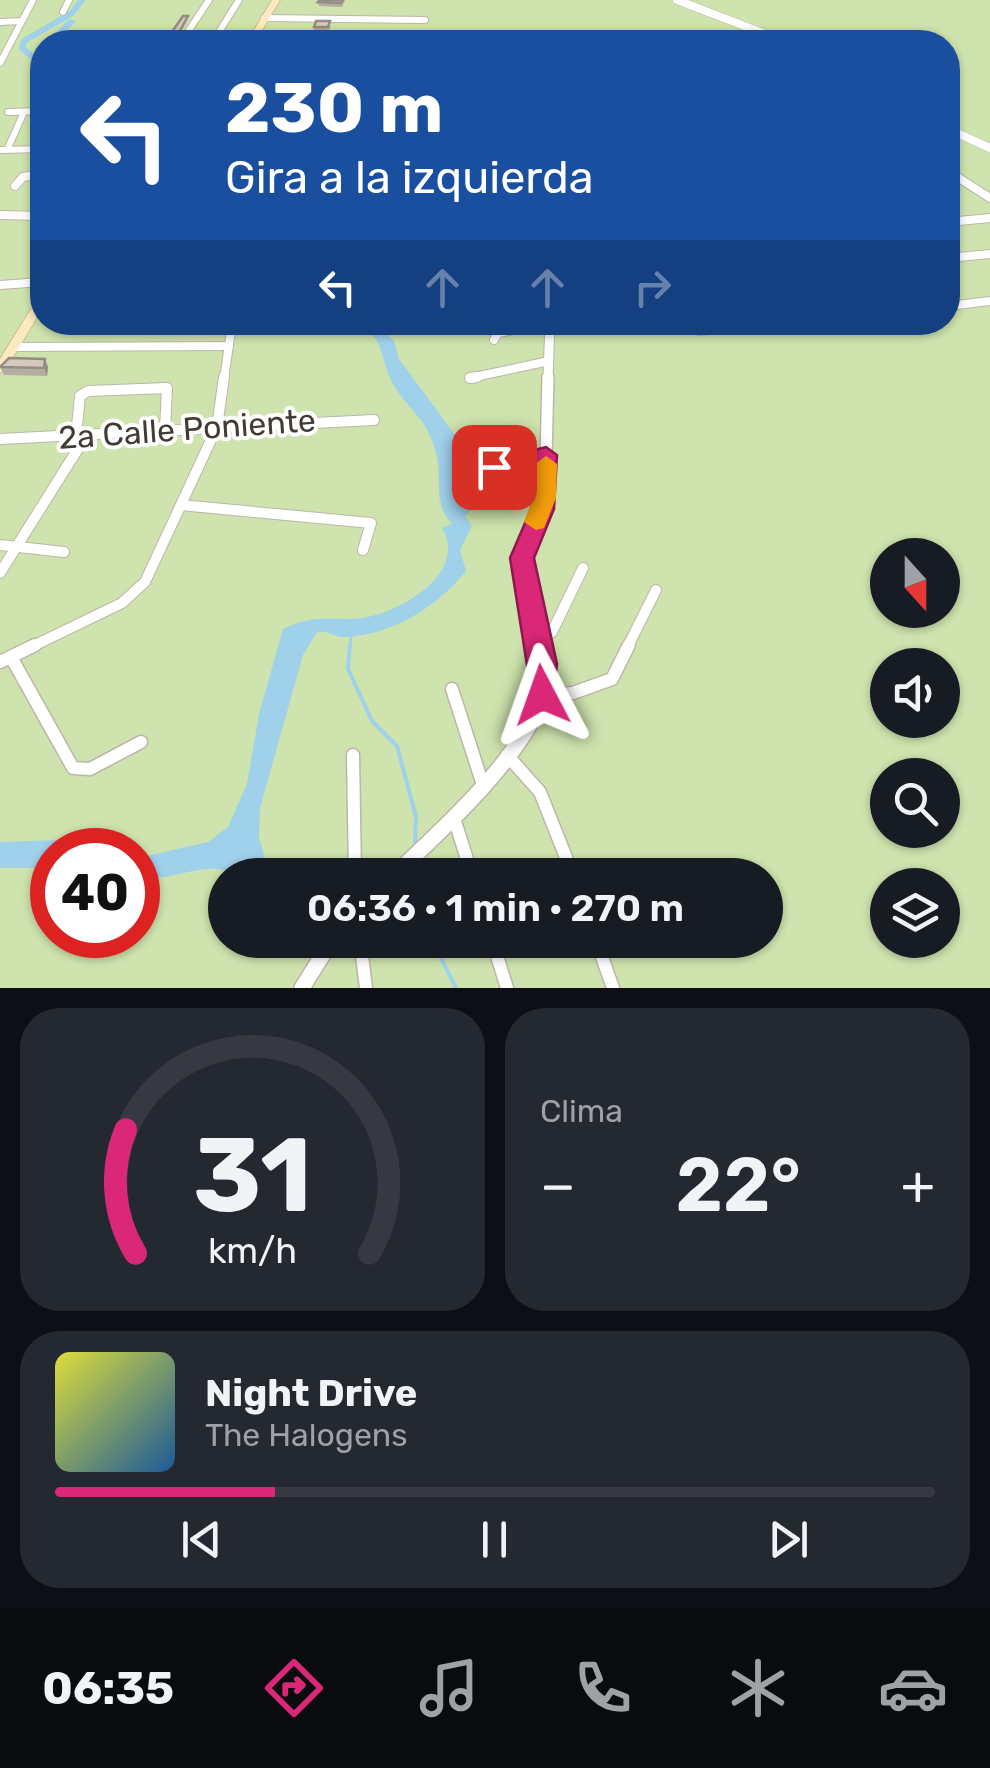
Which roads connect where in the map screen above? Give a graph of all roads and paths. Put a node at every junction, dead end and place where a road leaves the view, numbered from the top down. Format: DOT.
graph roads {
  1 [pos="33,0"];
  2 [pos="70,0"];
  3 [pos="208,0"];
  4 [pos="239,0"];
  5 [pos="276,0"];
  6 [pos="677,0"];
  7 [pos="63,12"];
  8 [pos="264,18"];
  9 [pos="351,19"];
  10 [pos="425,20"];
  11 [pos="22,21"];
  12 [pos="0,22"];
  13 [pos="189,30"];
  14 [pos="221,30"];
  15 [pos="257,30"];
  16 [pos="346,30"];
  17 [pos="755,30"];
  18 [pos="0,63"];
  19 [pos="8,112"];
  20 [pos="24,112"];
  21 [pos="30,112"];
  22 [pos="960,134"];
  23 [pos="990,148"];
  24 [pos="30,149"];
  25 [pos="4,150"];
  26 [pos="30,176"];
  27 [pos="960,179"];
  28 [pos="15,186"];
  29 [pos="990,198"];
  30 [pos="0,215"];
  31 [pos="30,216"];
  32 [pos="990,218"];
  33 [pos="960,221"];
  34 [pos="990,254"];
  35 [pos="960,257"];
  36 [pos="30,283"];
  37 [pos="0,285"];
  38 [pos="990,301"];
  39 [pos="960,305"];
  40 [pos="30,322"];
  41 [pos="218,335"];
  42 [pos="230,335"];
  43 [pos="497,335"];
  44 [pos="550,335"];
  45 [pos="494,340"];
  46 [pos="14,346"];
  47 [pos="213,346"];
  48 [pos="229,346"];
  49 [pos="549,361"];
  50 [pos="1,366"];
  51 [pos="470,378"];
  52 [pos="374,420"];
  53 [pos="217,427"];
  54 [pos="165,430"];
  55 [pos="81,436"];
  56 [pos="0,440"];
  57 [pos="546,455"];
  58 [pos="494,467"];
  59 [pos="181,504"];
  60 [pos="0,545"];
  61 [pos="16,547"];
  62 [pos="363,550"];
  63 [pos="64,552"];
  64 [pos="583,568"];
  65 [pos="0,573"];
  66 [pos="656,590"];
  67 [pos="538,642"];
  68 [pos="6,659"];
  69 [pos="452,689"];
  70 [pos="542,695"];
  71 [pos="142,742"];
  72 [pos="507,755"];
  73 [pos="353,756"];
  74 [pos="482,782"];
  75 [pos="454,818"];
  76 [pos="355,858"];
  77 [pos="412,858"];
  78 [pos="467,858"];
  79 [pos="565,858"];
  80 [pos="321,958"];
  81 [pos="362,958"];
  82 [pos="498,958"];
  83 [pos="602,958"];
  84 [pos="302,988"];
  85 [pos="366,988"];
  86 [pos="507,988"];
  87 [pos="613,988"];
  1 -- 11 [label="street"];
  2 -- 7 [label="street"];
  3 -- 13 [label="street"];
  4 -- 14 [label="street"];
  5 -- 8 [label="main road"];
  6 -- 17 [label="street"];
  8 -- 9 [label="street"];
  8 -- 15 [label="main road"];
  9 -- 10 [label="street"];
  9 -- 16 [label="street"];
  11 -- 12 [label="street"];
  11 -- 18 [label="street"];
  19 -- 20 [label="street"];
  20 -- 21 [label="street"];
  20 -- 25 [label="street"];
  22 -- 23 [label="street"];
  24 -- 25 [label="street"];
  26 -- 28 [label="street"];
  27 -- 29 [label="street"];
  30 -- 31 [label="street"];
  32 -- 33 [label="street"];
  34 -- 35 [label="street"];
  36 -- 37 [label="street"];
  38 -- 39 [label="street"];
  40 -- 46 [label="main road"];
  41 -- 47 [label="street"];
  42 -- 48 [label="street"];
  43 -- 45 [label="street"];
  44 -- 49 [label="street"];
  46 -- 47 [label="street"];
  46 -- 50 [label="main road"];
  47 -- 48 [label="street"];
  48 -- 53 [label="street"];
  49 -- 51 [label="street"];
  49 -- 57 [label="street"];
  52 -- 53 [label="street, 2a Calle Poniente"];
  53 -- 54 [label="street, 2a Calle Poniente"];
  53 -- 59 [label="street"];
  54 -- 55 [label="street, 2a Calle Poniente"];
  54 -- 55 [label="street"];
  55 -- 56 [label="street, 2a Calle Poniente"];
  55 -- 61 [label="street"];
  57 -- 58 [label="street"];
  57 -- 67 [label="street"];
  59 -- 62 [label="street"];
  59 -- 68 [label="street"];
  60 -- 61 [label="street"];
  61 -- 63 [label="street"];
  61 -- 65 [label="street"];
  64 -- 67 [label="street"];
  66 -- 70 [label="street"];
  67 -- 70 [label="street"];
  68 -- 71 [label="street"];
  69 -- 74 [label="street"];
  70 -- 72 [label="street"];
  72 -- 74 [label="street"];
  72 -- 79 [label="street"];
  73 -- 76 [label="street"];
  74 -- 75 [label="street"];
  75 -- 77 [label="street"];
  75 -- 78 [label="street"];
  80 -- 84 [label="street"];
  81 -- 85 [label="street"];
  82 -- 86 [label="street"];
  83 -- 87 [label="street"];
}
